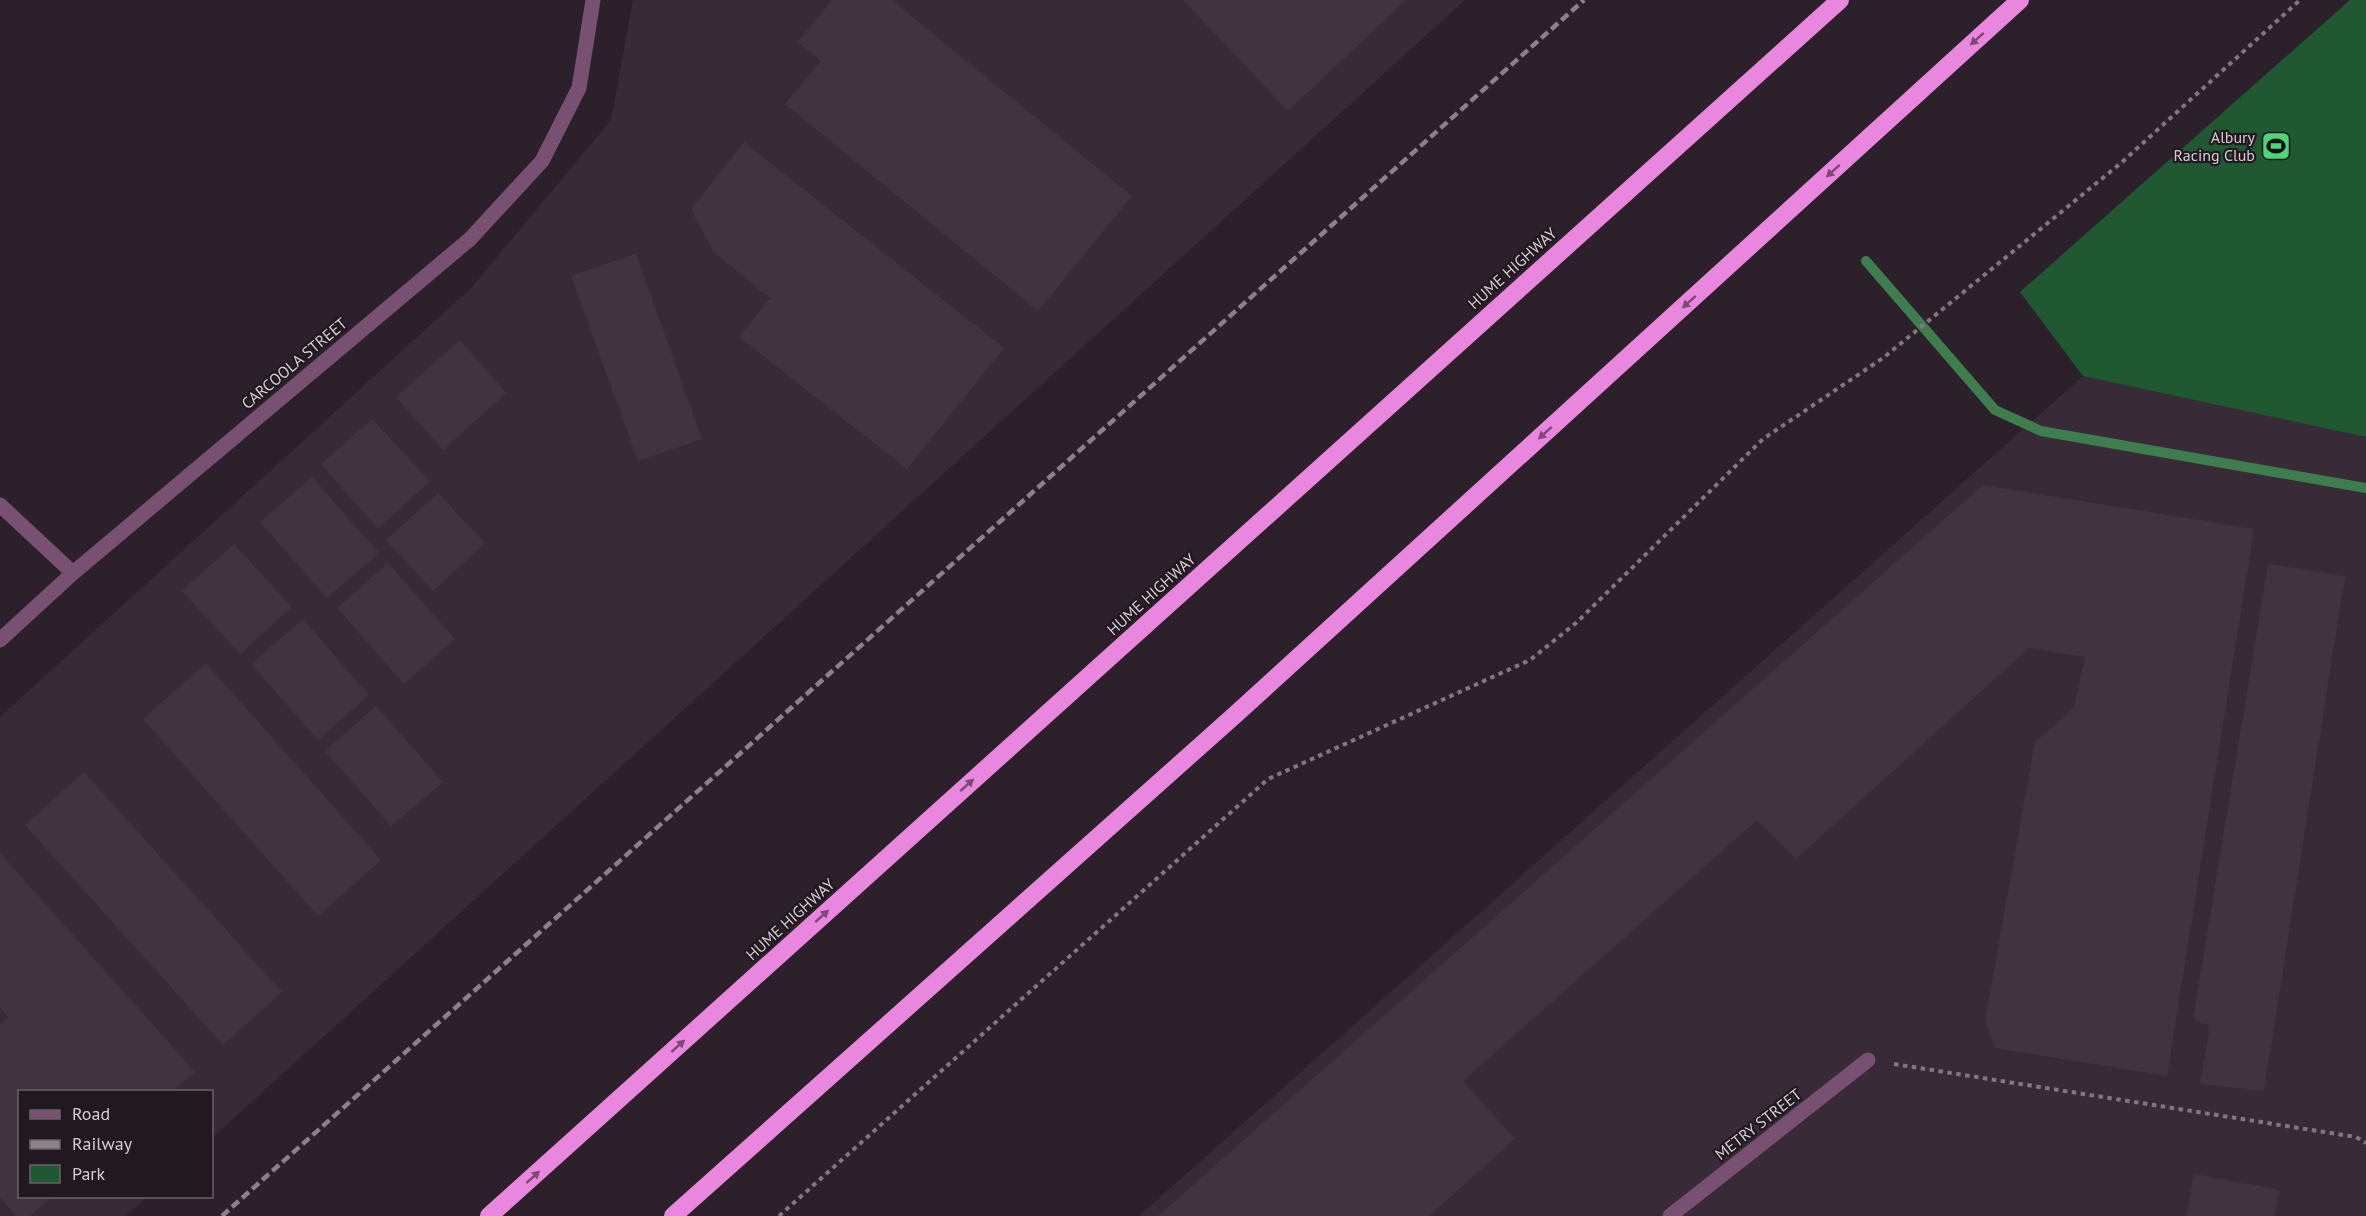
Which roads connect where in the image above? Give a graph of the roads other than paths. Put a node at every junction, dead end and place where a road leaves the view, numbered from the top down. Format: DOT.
graph roads {
  1 [pos="593,0"];
  2 [pos="1840,0"];
  3 [pos="2020,0"];
  4 [pos="0,505"];
  5 [pos="73,573"];
  6 [pos="0,640"];
  7 [pos="1868,1060"];
  8 [pos="489,1216"];
  9 [pos="673,1216"];
  10 [pos="1670,1216"];
  1 -- 5 [label="street, CARCOOLA STREET"];
  8 -- 2 [label="highway, HUME HIGHWAY, one-way"];
  3 -- 9 [label="highway, one-way"];
  4 -- 5 [label="street"];
  5 -- 6 [label="street, CARCOOLA STREET"];
  7 -- 10 [label="street, METRY STREET"];
}
